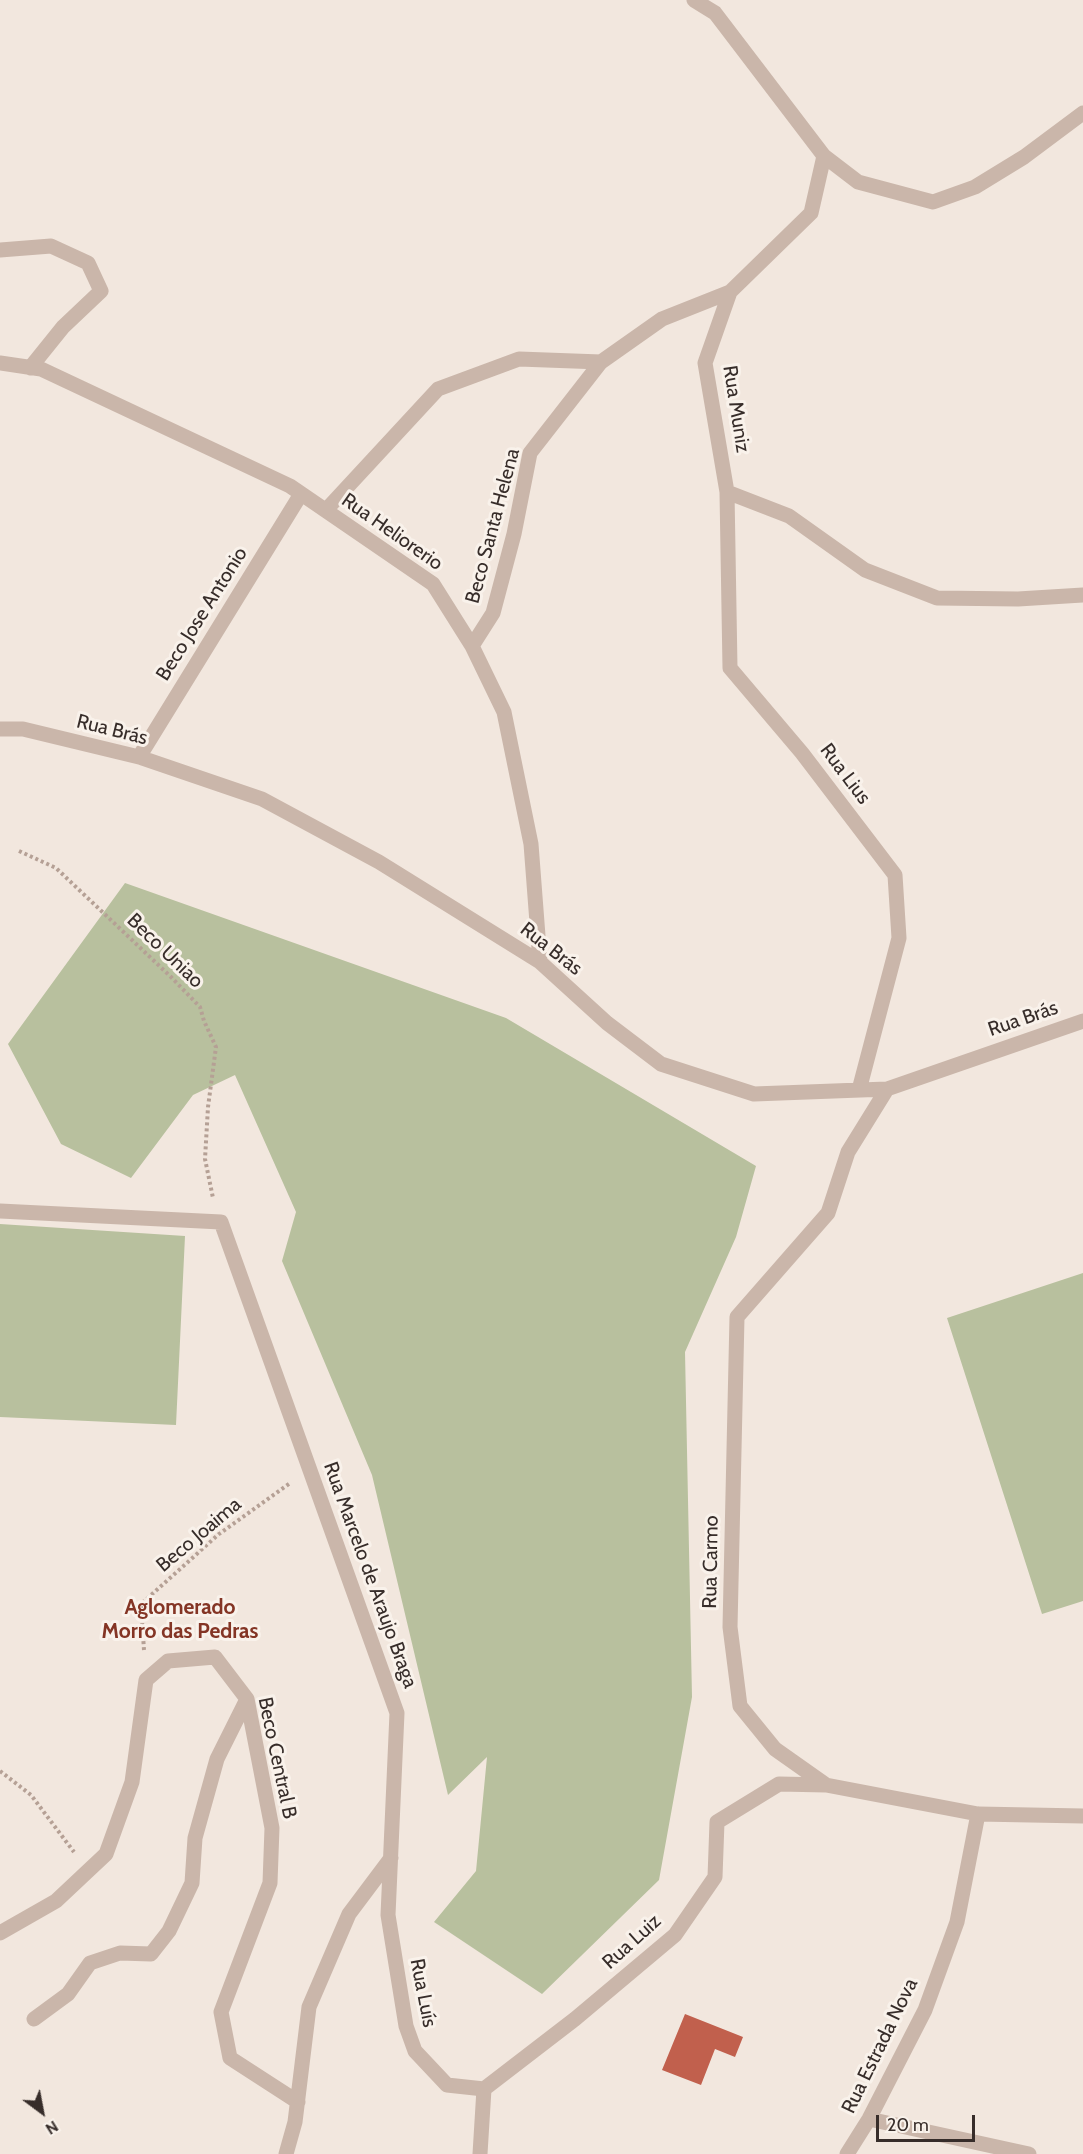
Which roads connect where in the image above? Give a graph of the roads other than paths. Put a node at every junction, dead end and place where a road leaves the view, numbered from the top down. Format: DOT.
graph roads {
  1 [pos="694,0"];
  2 [pos="1083,113"];
  3 [pos="824,156"];
  4 [pos="0,250"];
  5 [pos="730,292"];
  6 [pos="602,362"];
  7 [pos="0,363"];
  8 [pos="30,368"];
  9 [pos="727,492"];
  10 [pos="302,494"];
  11 [pos="326,510"];
  12 [pos="1083,595"];
  13 [pos="472,646"];
  14 [pos="0,729"];
  15 [pos="138,757"];
  16 [pos="540,962"];
  17 [pos="1083,1021"];
  18 [pos="887,1089"];
  19 [pos="859,1090"];
  20 [pos="0,1211"];
  21 [pos="247,1699"];
  22 [pos="826,1785"];
  23 [pos="978,1814"];
  24 [pos="1083,1816"];
  25 [pos="391,1858"];
  26 [pos="0,1933"];
  27 [pos="34,2019"];
  28 [pos="484,2089"];
  29 [pos="298,2102"];
  30 [pos="869,2119"];
  31 [pos="286,2154"];
  32 [pos="480,2154"];
  33 [pos="848,2154"];
  34 [pos="1029,2154"];
  1 -- 3 [label="street"];
  2 -- 3 [label="street"];
  3 -- 5 [label="street, Rua Muniz"];
  4 -- 8 [label="street"];
  5 -- 6 [label="street, Beco Santa Helena"];
  5 -- 9 [label="street, Rua Muniz"];
  6 -- 11 [label="street"];
  6 -- 13 [label="street, Beco Santa Helena"];
  7 -- 8 [label="street, Rua Heliorerio"];
  8 -- 10 [label="street, Rua Heliorerio"];
  9 -- 12 [label="street"];
  9 -- 19 [label="street, Rua Lius"];
  10 -- 11 [label="street, Rua Heliorerio"];
  10 -- 15 [label="street, Beco Jose Antonio"];
  11 -- 13 [label="street, Rua Heliorerio"];
  13 -- 16 [label="street, Rua Heliorerio"];
  14 -- 15 [label="street, Rua Brás"];
  15 -- 16 [label="street, Rua Brás"];
  16 -- 19 [label="street, Rua Brás"];
  17 -- 18 [label="street, Rua Brás"];
  18 -- 19 [label="street, Rua Brás"];
  18 -- 22 [label="street, Rua Carmo"];
  20 -- 25 [label="street, Rua Marcelo de Araujo Braga"];
  21 -- 26 [label="street, Beco Central B"];
  21 -- 27 [label="street"];
  21 -- 29 [label="street, Beco Central B"];
  22 -- 23 [label="street, Rua Carmo"];
  22 -- 28 [label="street, Rua Luiz"];
  23 -- 24 [label="street, Rua Carmo"];
  23 -- 30 [label="street, Rua Estrada Nova"];
  25 -- 28 [label="street, Rua Luís"];
  25 -- 29 [label="street"];
  28 -- 32 [label="street"];
  29 -- 31 [label="street"];
  30 -- 33 [label="street, Rua Estrada Nova"];
  30 -- 34 [label="street"];
}
